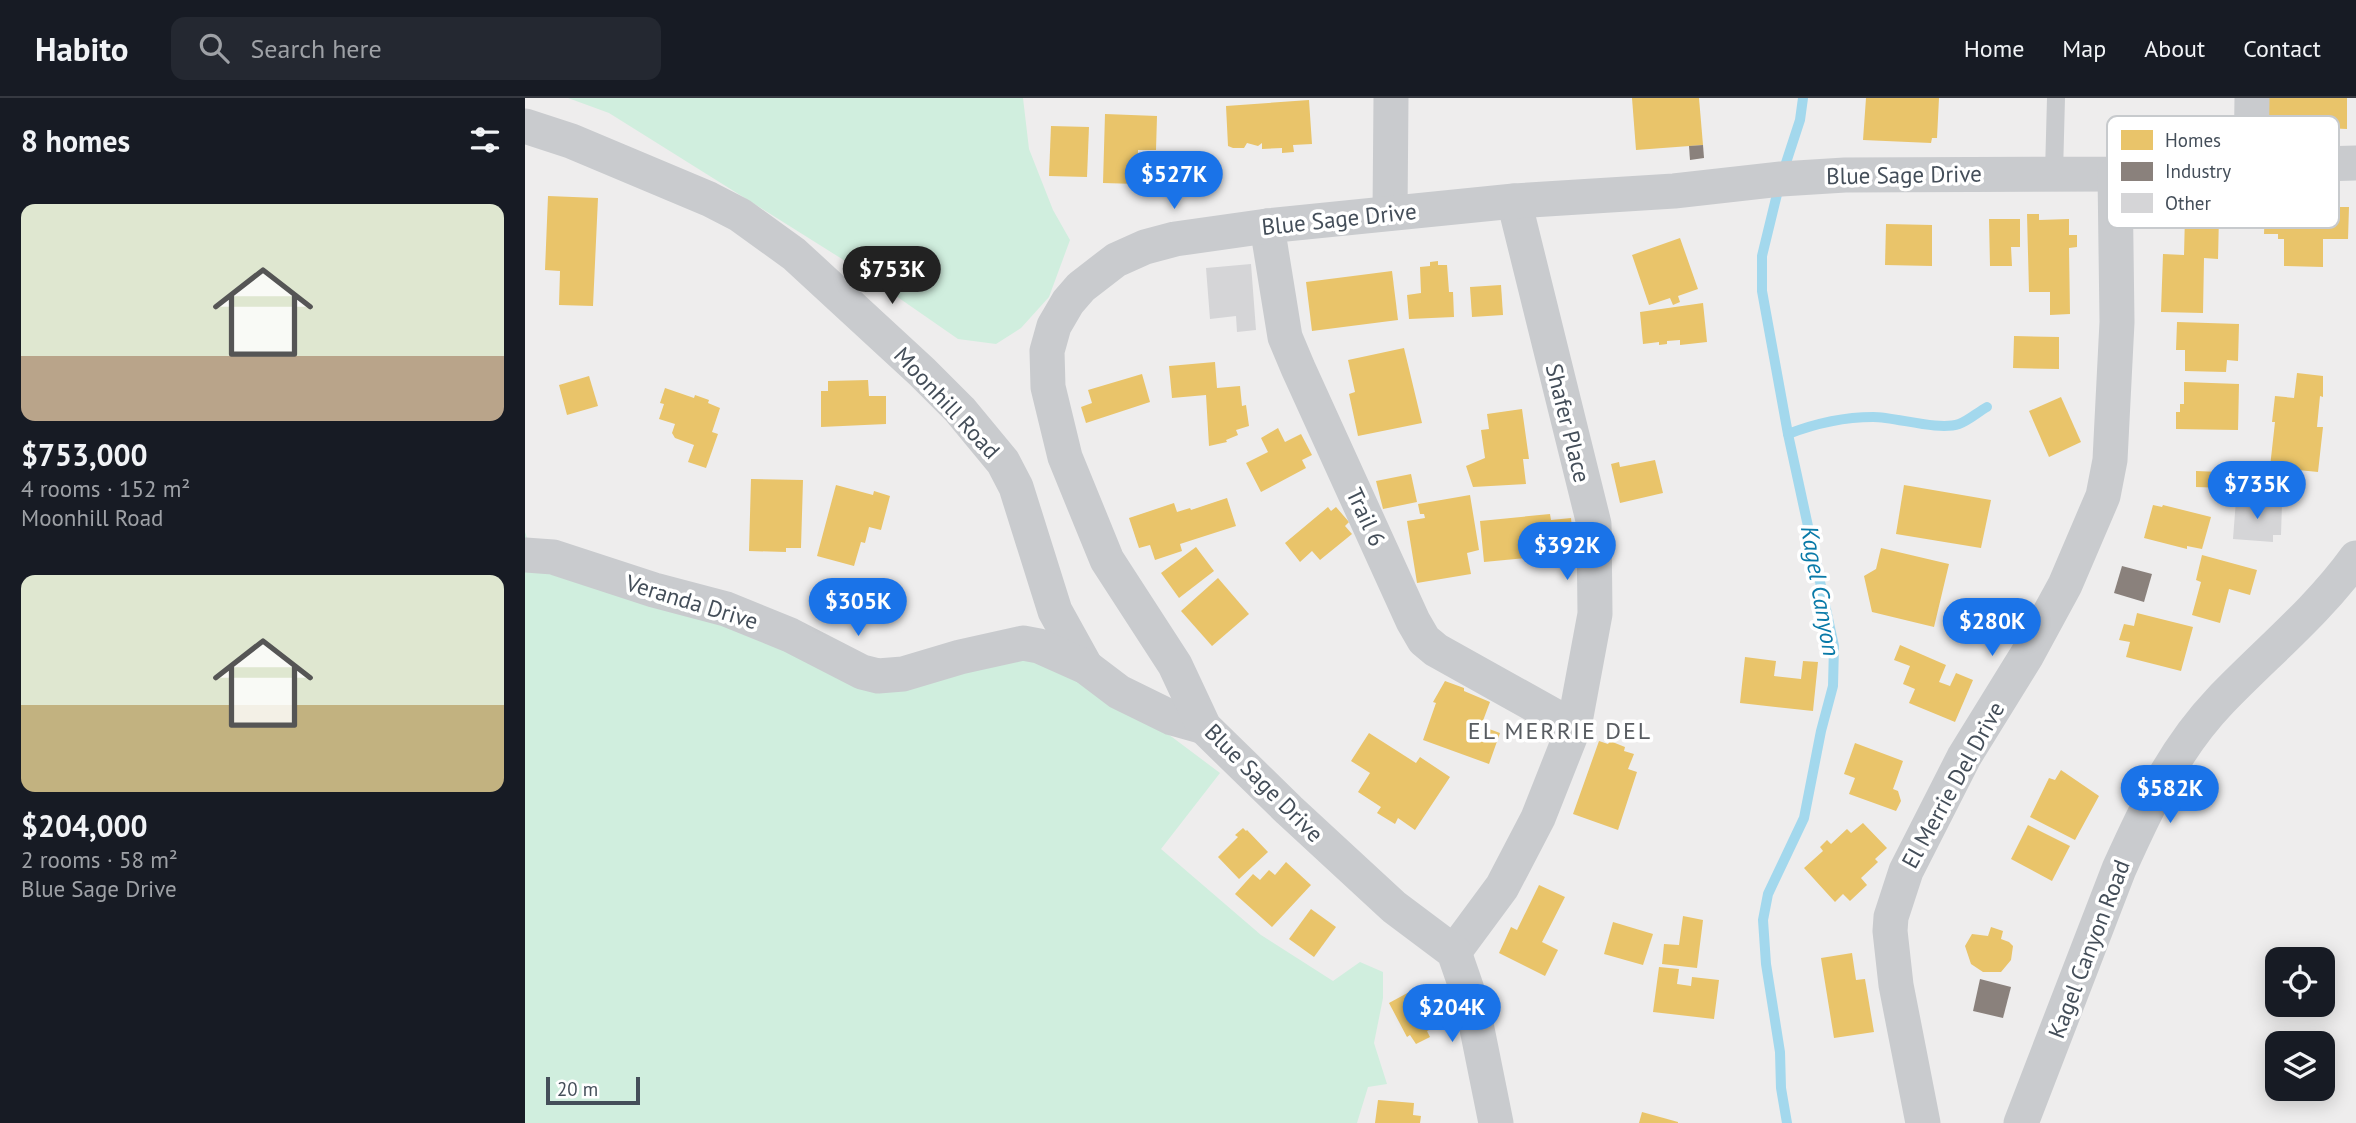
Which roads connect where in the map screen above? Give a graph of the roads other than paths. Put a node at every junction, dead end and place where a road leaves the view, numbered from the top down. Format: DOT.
graph roads {
  1 [pos="1391,98"];
  2 [pos="2056,98"];
  3 [pos="2252,98"];
  4 [pos="2252,116"];
  5 [pos="525,126"];
  6 [pos="2054,173"];
  7 [pos="2107,174"];
  8 [pos="1514,201"];
  9 [pos="1390,213"];
  10 [pos="1266,226"];
  11 [pos="2116,228"];
  12 [pos="525,555"];
  13 [pos="2356,558"];
  14 [pos="1086,667"];
  15 [pos="1204,727"];
  16 [pos="1574,727"];
  17 [pos="1454,952"];
  18 [pos="1496,1123"];
  19 [pos="1923,1123"];
  20 [pos="2021,1123"];
  1 -- 9 [label="street"];
  2 -- 6 [label="lane"];
  3 -- 4 [label="street"];
  5 -- 14 [label="street, Moonhill Road"];
  6 -- 7 [label="street, Blue Sage Drive"];
  6 -- 8 [label="street, Blue Sage Drive"];
  8 -- 9 [label="street, Blue Sage Drive"];
  8 -- 16 [label="street, Shafer Place"];
  9 -- 10 [label="street, Blue Sage Drive"];
  10 -- 15 [label="street, Blue Sage Drive"];
  10 -- 16 [label="street, Trail 6"];
  11 -- 19 [label="street, El Merrie Del Drive"];
  12 -- 14 [label="street, Veranda Drive"];
  13 -- 20 [label="street, Kagel Canyon Road"];
  14 -- 15 [label="street, Veranda Drive"];
  15 -- 17 [label="street, Blue Sage Drive"];
  16 -- 17 [label="street, Shafer Place"];
  17 -- 18 [label="street"];
}
